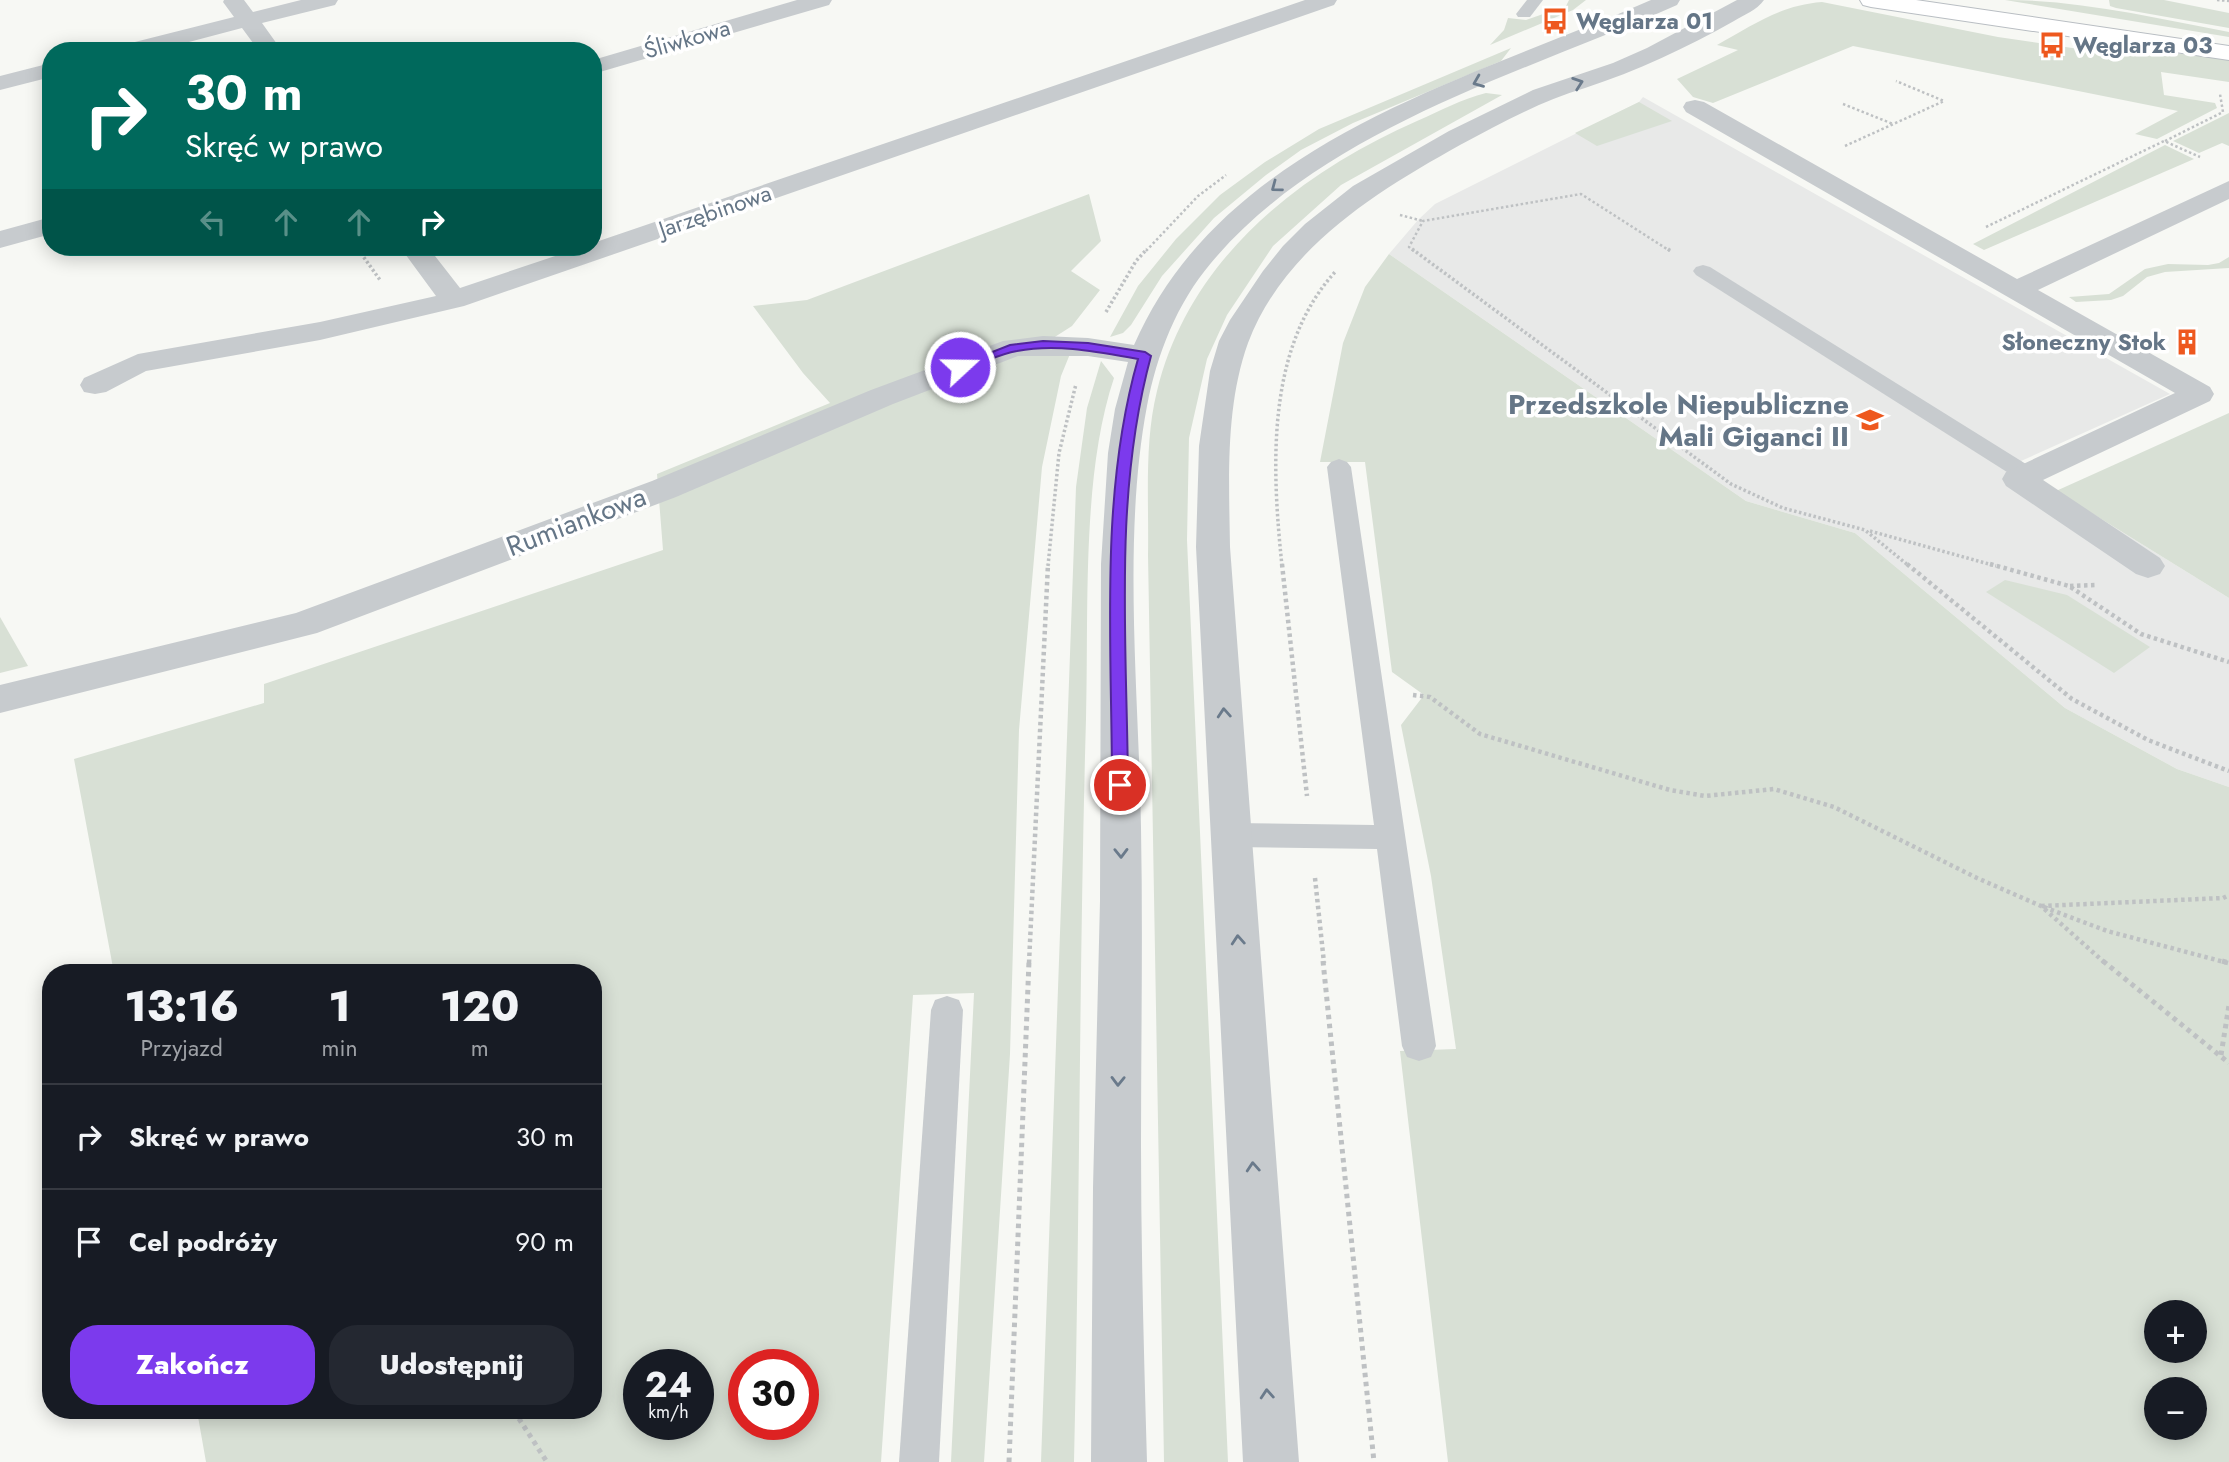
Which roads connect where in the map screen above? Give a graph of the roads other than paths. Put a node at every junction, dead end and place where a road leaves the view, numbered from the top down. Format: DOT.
graph roads {
  1 [pos="233,0"];
  2 [pos="327,0"];
  3 [pos="821,0"];
  4 [pos="1326,0"];
  5 [pos="1535,0"];
  6 [pos="1668,0"];
  7 [pos="1753,0"];
  8 [pos="1871,0"];
  9 [pos="1967,0"];
  10 [pos="1524,14"];
  11 [pos="248,20"];
  12 [pos="162,42"];
  13 [pos="264,42"];
  14 [pos="2229,44"];
  15 [pos="2229,53"];
  16 [pos="602,64"];
  17 [pos="42,72"];
  18 [pos="0,83"];
  19 [pos="1695,107"];
  20 [pos="2229,189"];
  21 [pos="42,228"];
  22 [pos="0,240"];
  23 [pos="602,249"];
  24 [pos="421,256"];
  25 [pos="582,256"];
  26 [pos="1703,271"];
  27 [pos="2016,290"];
  28 [pos="454,300"];
  29 [pos="1145,356"];
  30 [pos="95,385"];
  31 [pos="1339,467"];
  32 [pos="2026,474"];
  33 [pos="2148,566"];
  34 [pos="0,699"];
  35 [pos="1231,835"];
  36 [pos="1390,837"];
  37 [pos="947,1010"];
  38 [pos="1419,1046"];
  39 [pos="919,1462"];
  40 [pos="1119,1462"];
  41 [pos="1271,1462"];
  1 -- 11 [label="street"];
  2 -- 11 [label="street"];
  3 -- 16 [label="street, Śliwkowa"];
  4 -- 23 [label="street, Jarzębinowa"];
  5 -- 10 [label="lane"];
  6 -- 29 [label="street, one-way"];
  35 -- 7 [label="street, one-way"];
  8 -- 15 [label="street"];
  9 -- 14 [label="street"];
  11 -- 12 [label="street"];
  11 -- 13 [label="street"];
  17 -- 18 [label="street"];
  19 -- 27 [label="street"];
  20 -- 27 [label="street"];
  21 -- 22 [label="street"];
  24 -- 28 [label="street"];
  25 -- 28 [label="street, Jarzębinowa"];
  26 -- 32 [label="lane"];
  27 -- 32 [label="street"];
  28 -- 30 [label="street, Jarzębinowa"];
  29 -- 34 [label="street, Rumiankowa"];
  29 -- 40 [label="street, one-way"];
  31 -- 36 [label="lane"];
  32 -- 33 [label="street"];
  35 -- 36 [label="lane"];
  41 -- 35 [label="street, one-way"];
  36 -- 38 [label="lane"];
  37 -- 39 [label="lane"];
}
